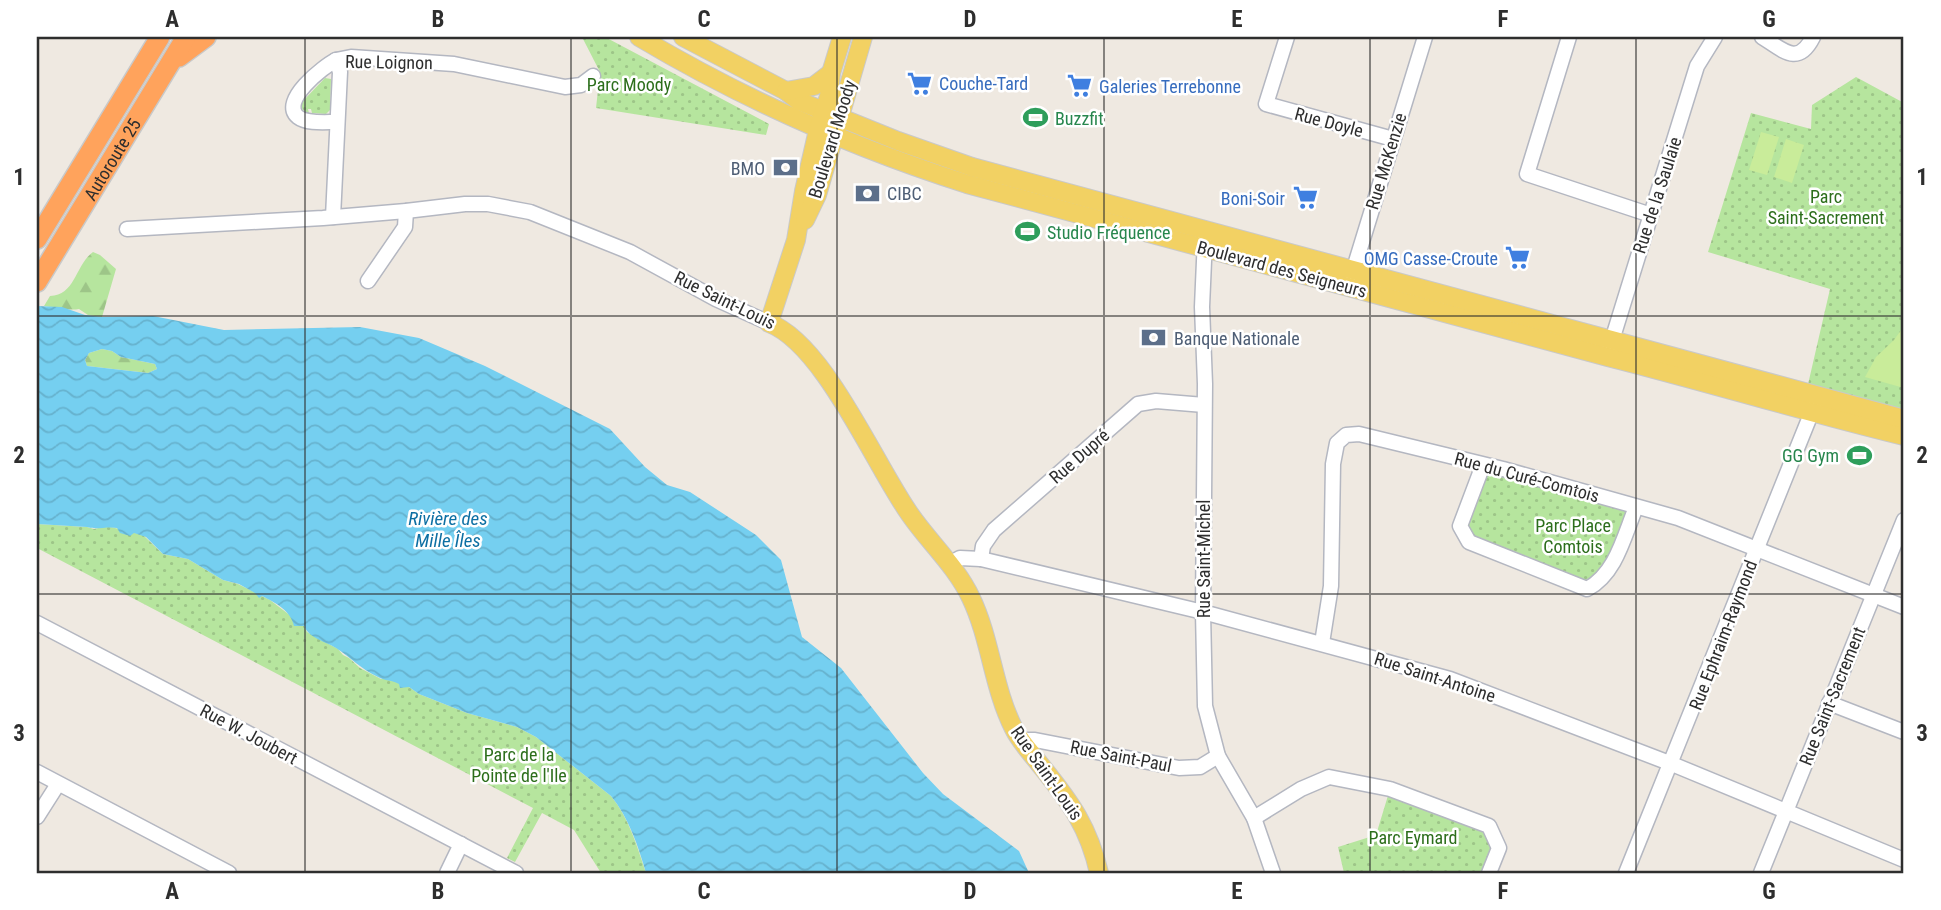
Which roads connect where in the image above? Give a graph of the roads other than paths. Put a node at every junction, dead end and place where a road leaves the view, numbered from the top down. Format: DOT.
graph roads {
  1 [pos="150,37"];
  2 [pos="160,37"];
  3 [pos="186,37"];
  4 [pos="206,37"];
  5 [pos="639,37"];
  6 [pos="683,37"];
  7 [pos="842,37"];
  8 [pos="863,37"];
  9 [pos="1287,37"];
  10 [pos="1425,37"];
  11 [pos="1569,37"];
  12 [pos="1714,37"];
  13 [pos="1762,37"];
  14 [pos="1810,43"];
  15 [pos="336,60"];
  16 [pos="170,64"];
  17 [pos="140,69"];
  18 [pos="831,73"];
  19 [pos="593,76"];
  20 [pos="786,91"];
  21 [pos="831,115"];
  22 [pos="336,122"];
  23 [pos="826,133"];
  24 [pos="1392,139"];
  25 [pos="406,211"];
  26 [pos="1651,215"];
  27 [pos="333,217"];
  28 [pos="127,229"];
  29 [pos="1206,230"];
  30 [pos="37,239"];
  31 [pos="1204,249"];
  32 [pos="1351,278"];
  33 [pos="368,281"];
  34 [pos="37,282"];
  35 [pos="769,323"];
  36 [pos="1610,349"];
  37 [pos="1819,397"];
  38 [pos="1205,405"];
  39 [pos="1811,414"];
  40 [pos="1904,419"];
  41 [pos="1904,436"];
  42 [pos="1483,465"];
  43 [pos="1636,507"];
  44 [pos="1904,520"];
  45 [pos="1756,550"];
  46 [pos="981,559"];
  47 [pos="949,564"];
  48 [pos="1873,594"];
  49 [pos="1904,607"];
  50 [pos="1203,612"];
  51 [pos="37,624"];
  52 [pos="1322,643"];
  53 [pos="1829,703"];
  54 [pos="1904,732"];
  55 [pos="1023,743"];
  56 [pos="1218,756"];
  57 [pos="1672,764"];
  58 [pos="37,772"];
  59 [pos="58,783"];
  60 [pos="1786,811"];
  61 [pos="37,817"];
  62 [pos="1254,818"];
  63 [pos="461,844"];
  64 [pos="1904,860"];
  65 [pos="229,873"];
  66 [pos="447,873"];
  67 [pos="516,873"];
  68 [pos="1099,873"];
  69 [pos="1273,873"];
  70 [pos="1489,873"];
  71 [pos="1626,873"];
  72 [pos="1761,873"];
  1 -- 17 [label="highway"];
  2 -- 17 [label="highway, Autoroute 25"];
  3 -- 16 [label="highway, Autoroute 25"];
  4 -- 16 [label="highway"];
  5 -- 23 [label="main road, Boulevard des Seigneurs"];
  6 -- 20 [label="main road, Boulevard des Seigneurs"];
  7 -- 18 [label="main road, Boulevard Moody"];
  8 -- 21 [label="main road, Boulevard Moody"];
  9 -- 24 [label="street, Rue Doyle"];
  10 -- 24 [label="street, Rue McKenzie"];
  11 -- 26 [label="street"];
  12 -- 26 [label="street, Rue de la Saulaie"];
  13 -- 14 [label="street"];
  15 -- 19 [label="street, Rue Loignon"];
  15 -- 22 [label="street, Rue Loignon"];
  15 -- 22 [label="street"];
  16 -- 34 [label="highway, Autoroute 25"];
  17 -- 30 [label="highway, Autoroute 25"];
  18 -- 20 [label="main road"];
  18 -- 21 [label="main road, Boulevard Moody"];
  20 -- 21 [label="main road, Boulevard des Seigneurs"];
  21 -- 23 [label="main road, Boulevard Moody"];
  21 -- 29 [label="main road, Boulevard des Seigneurs"];
  22 -- 27 [label="street, Rue Loignon"];
  23 -- 31 [label="main road, Boulevard des Seigneurs"];
  23 -- 35 [label="main road, Boulevard Moody"];
  24 -- 32 [label="street, Rue McKenzie"];
  25 -- 27 [label="street, Rue Saint-Louis"];
  25 -- 33 [label="street"];
  25 -- 35 [label="street, Rue Saint-Louis"];
  26 -- 36 [label="street, Rue de la Saulaie"];
  27 -- 28 [label="street, Rue Saint-Louis"];
  29 -- 31 [label="street, Rue Saint-Michel"];
  29 -- 32 [label="main road, Boulevard des Seigneurs"];
  31 -- 32 [label="main road, Boulevard des Seigneurs"];
  31 -- 38 [label="street, Rue Saint-Michel"];
  32 -- 36 [label="main road, Boulevard des Seigneurs"];
  35 -- 47 [label="main road, Rue Saint-Louis"];
  36 -- 37 [label="main road, Boulevard des Seigneurs"];
  36 -- 39 [label="main road, Boulevard des Seigneurs"];
  37 -- 39 [label="street, Rue Ephraim-Raymond"];
  37 -- 40 [label="main road, Boulevard des Seigneurs"];
  38 -- 46 [label="street, Rue Dupré"];
  38 -- 50 [label="street, Rue Saint-Michel"];
  39 -- 41 [label="main road, Boulevard des Seigneurs"];
  39 -- 45 [label="street, Rue Ephraim-Raymond"];
  42 -- 43 [label="street, Rue du Curé-Comtois"];
  42 -- 43 [label="street"];
  42 -- 52 [label="street, Rue du Curé-Comtois"];
  43 -- 45 [label="street, Rue du Curé-Comtois"];
  44 -- 48 [label="street, Rue Saint-Sacrement"];
  45 -- 48 [label="street, Rue du Curé-Comtois"];
  45 -- 57 [label="street, Rue Ephraim-Raymond"];
  46 -- 47 [label="street, Rue Saint-Antoine"];
  46 -- 50 [label="street, Rue Saint-Antoine"];
  47 -- 55 [label="main road, Rue Saint-Louis"];
  48 -- 49 [label="street, Rue du Curé-Comtois"];
  48 -- 53 [label="street, Rue Saint-Sacrement"];
  50 -- 52 [label="street, Rue Saint-Antoine"];
  50 -- 56 [label="street, Rue Saint-Michel"];
  51 -- 63 [label="street, Rue W. Joubert"];
  52 -- 57 [label="street, Rue Saint-Antoine"];
  53 -- 54 [label="street"];
  53 -- 60 [label="street, Rue Saint-Sacrement"];
  55 -- 56 [label="street, Rue Saint-Paul"];
  55 -- 68 [label="main road, Rue Saint-Louis"];
  56 -- 62 [label="street, Rue Saint-Michel"];
  57 -- 60 [label="street, Rue Saint-Antoine"];
  57 -- 71 [label="street, Rue Ephraim-Raymond"];
  58 -- 59 [label="street"];
  59 -- 61 [label="street"];
  59 -- 65 [label="street"];
  60 -- 64 [label="street, Rue Saint-Antoine"];
  60 -- 72 [label="street, Rue Saint-Sacrement"];
  62 -- 69 [label="street, Rue Saint-Michel"];
  62 -- 70 [label="street"];
  63 -- 66 [label="street"];
  63 -- 67 [label="street, Rue W. Joubert"];
}
